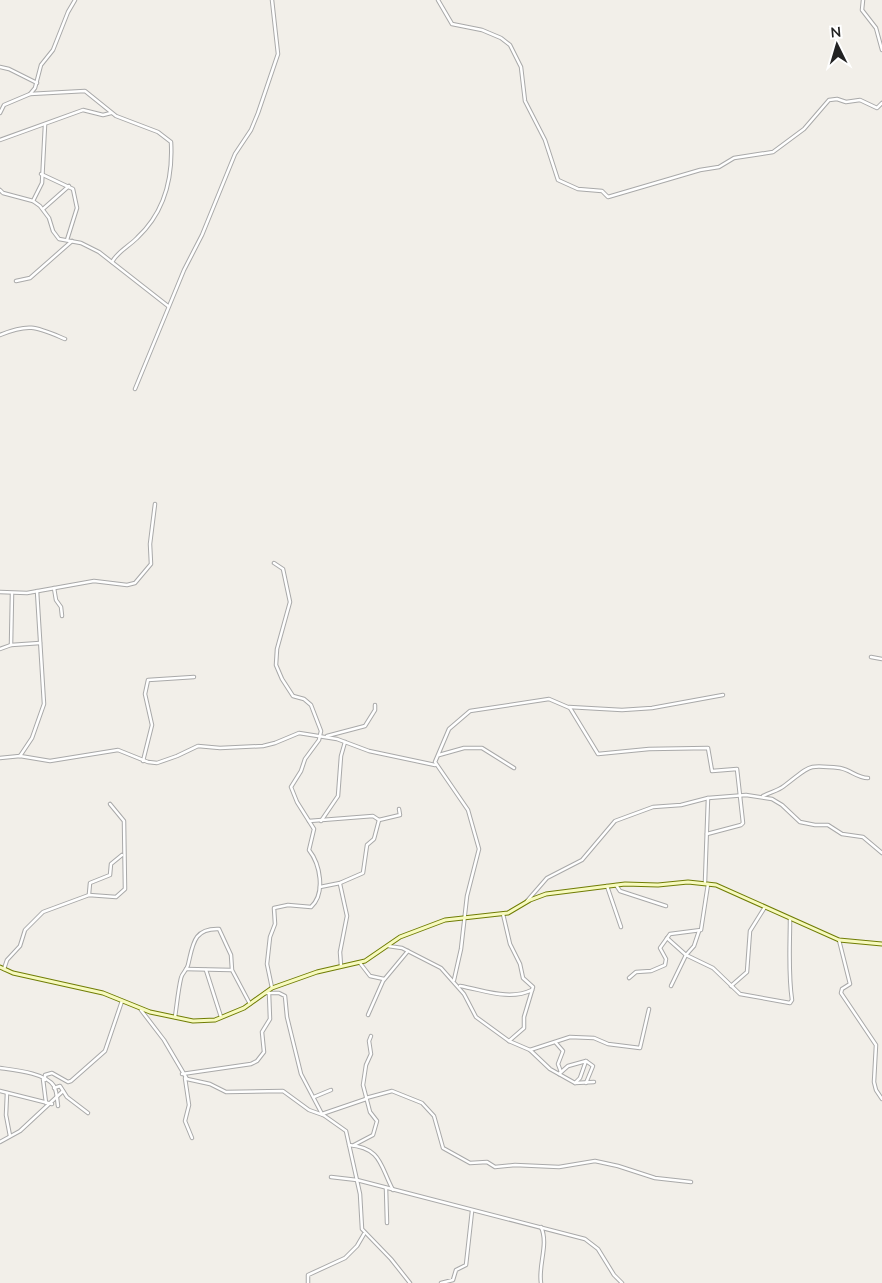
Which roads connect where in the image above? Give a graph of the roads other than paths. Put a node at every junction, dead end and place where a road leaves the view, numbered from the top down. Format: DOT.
graph roads {
  1 [pos="75,0"];
  2 [pos="272,0"];
  3 [pos="438,0"];
  4 [pos="862,0"];
  5 [pos="882,50"];
  6 [pos="0,67"];
  7 [pos="37,82"];
  8 [pos="30,94"];
  9 [pos="882,103"];
  10 [pos="2,105"];
  11 [pos="111,112"];
  12 [pos="0,114"];
  13 [pos="44,124"];
  14 [pos="0,140"];
  15 [pos="41,174"];
  16 [pos="70,186"];
  17 [pos="0,191"];
  18 [pos="33,201"];
  19 [pos="43,209"];
  20 [pos="67,240"];
  21 [pos="72,241"];
  22 [pos="112,262"];
  23 [pos="16,281"];
  24 [pos="168,306"];
  25 [pos="0,335"];
  26 [pos="65,338"];
  27 [pos="135,389"];
  28 [pos="155,504"];
  29 [pos="274,563"];
  30 [pos="54,588"];
  31 [pos="37,590"];
  32 [pos="0,592"];
  33 [pos="12,593"];
  34 [pos="62,616"];
  35 [pos="41,643"];
  36 [pos="11,645"];
  37 [pos="0,649"];
  38 [pos="871,657"];
  39 [pos="882,659"];
  40 [pos="194,678"];
  41 [pos="723,695"];
  42 [pos="375,705"];
  43 [pos="568,707"];
  44 [pos="320,736"];
  45 [pos="326,737"];
  46 [pos="345,742"];
  47 [pos="439,755"];
  48 [pos="20,756"];
  49 [pos="0,758"];
  50 [pos="143,761"];
  51 [pos="436,765"];
  52 [pos="514,768"];
  53 [pos="868,778"];
  54 [pos="740,795"];
  55 [pos="762,796"];
  56 [pos="708,798"];
  57 [pos="110,804"];
  58 [pos="399,809"];
  59 [pos="379,820"];
  60 [pos="309,821"];
  61 [pos="321,821"];
  62 [pos="707,834"];
  63 [pos="882,853"];
  64 [pos="123,854"];
  65 [pos="707,883"];
  66 [pos="340,884"];
  67 [pos="616,885"];
  68 [pos="607,886"];
  69 [pos="320,887"];
  70 [pos="89,895"];
  71 [pos="526,902"];
  72 [pos="666,906"];
  73 [pos="765,907"];
  74 [pos="503,914"];
  75 [pos="464,917"];
  76 [pos="790,919"];
  77 [pos="621,927"];
  78 [pos="699,931"];
  79 [pos="667,938"];
  80 [pos="840,940"];
  81 [pos="882,944"];
  82 [pos="388,946"];
  83 [pos="408,951"];
  84 [pos="686,955"];
  85 [pos="360,963"];
  86 [pos="2,968"];
  87 [pos="341,968"];
  88 [pos="186,969"];
  89 [pos="206,970"];
  90 [pos="232,970"];
  91 [pos="629,978"];
  92 [pos="384,979"];
  93 [pos="454,980"];
  94 [pos="459,986"];
  95 [pos="671,986"];
  96 [pos="731,986"];
  97 [pos="272,988"];
  98 [pos="532,990"];
  99 [pos="269,992"];
  100 [pos="264,993"];
  101 [pos="122,1001"];
  102 [pos="250,1004"];
  103 [pos="141,1010"];
  104 [pos="649,1010"];
  105 [pos="368,1016"];
  106 [pos="175,1017"];
  107 [pos="222,1019"];
  108 [pos="371,1036"];
  109 [pos="509,1041"];
  110 [pos="556,1043"];
  111 [pos="530,1050"];
  112 [pos="586,1061"];
  113 [pos="0,1068"];
  114 [pos="560,1073"];
  115 [pos="182,1074"];
  116 [pos="185,1078"];
  117 [pos="44,1079"];
  118 [pos="594,1082"];
  119 [pos="575,1083"];
  120 [pos="586,1083"];
  121 [pos="54,1088"];
  122 [pos="332,1090"];
  123 [pos="0,1091"];
  124 [pos="63,1091"];
  125 [pos="7,1093"];
  126 [pos="314,1097"];
  127 [pos="57,1098"];
  128 [pos="366,1099"];
  129 [pos="882,1099"];
  130 [pos="49,1103"];
  131 [pos="58,1106"];
  132 [pos="88,1113"];
  133 [pos="323,1114"];
  134 [pos="10,1137"];
  135 [pos="192,1138"];
  136 [pos="0,1142"];
  137 [pos="349,1145"];
  138 [pos="354,1146"];
  139 [pos="331,1177"];
  140 [pos="357,1180"];
  141 [pos="691,1182"];
  142 [pos="386,1188"];
  143 [pos="393,1190"];
  144 [pos="472,1211"];
  145 [pos="387,1223"];
  146 [pos="541,1227"];
  147 [pos="364,1234"];
  148 [pos="308,1283"];
  149 [pos="410,1283"];
  150 [pos="441,1283"];
  151 [pos="541,1283"];
  152 [pos="622,1283"];
  1 -- 7 [label="street"];
  2 -- 24 [label="street"];
  3 -- 9 [label="street"];
  4 -- 5 [label="street"];
  6 -- 7 [label="street"];
  7 -- 8 [label="street"];
  8 -- 10 [label="street"];
  8 -- 11 [label="street"];
  10 -- 12 [label="street"];
  11 -- 13 [label="street"];
  11 -- 22 [label="street"];
  13 -- 14 [label="street"];
  13 -- 15 [label="street"];
  15 -- 16 [label="street"];
  15 -- 18 [label="street"];
  16 -- 19 [label="street"];
  16 -- 20 [label="street"];
  17 -- 18 [label="street"];
  18 -- 19 [label="street"];
  19 -- 20 [label="street"];
  20 -- 21 [label="street"];
  21 -- 22 [label="street"];
  21 -- 23 [label="street"];
  22 -- 24 [label="street"];
  24 -- 27 [label="street"];
  25 -- 26 [label="street"];
  28 -- 30 [label="street"];
  29 -- 44 [label="street"];
  30 -- 31 [label="street"];
  30 -- 34 [label="street"];
  31 -- 33 [label="street"];
  31 -- 35 [label="street"];
  32 -- 33 [label="street"];
  33 -- 36 [label="street"];
  35 -- 36 [label="street"];
  35 -- 48 [label="street"];
  36 -- 37 [label="street"];
  38 -- 39 [label="street"];
  40 -- 50 [label="street"];
  41 -- 43 [label="street"];
  42 -- 45 [label="street"];
  43 -- 47 [label="street"];
  43 -- 54 [label="street"];
  44 -- 45 [label="street"];
  44 -- 50 [label="street"];
  44 -- 60 [label="street"];
  45 -- 46 [label="street"];
  46 -- 51 [label="street"];
  46 -- 61 [label="street"];
  47 -- 51 [label="street"];
  47 -- 52 [label="street"];
  48 -- 49 [label="street"];
  48 -- 50 [label="street"];
  51 -- 75 [label="street"];
  53 -- 55 [label="street"];
  54 -- 55 [label="street"];
  54 -- 56 [label="street"];
  54 -- 62 [label="street"];
  55 -- 63 [label="street"];
  56 -- 62 [label="street"];
  56 -- 71 [label="street"];
  57 -- 64 [label="street"];
  58 -- 59 [label="street"];
  59 -- 61 [label="street"];
  59 -- 66 [label="street"];
  60 -- 61 [label="street"];
  60 -- 69 [label="street"];
  62 -- 65 [label="street"];
  64 -- 70 [label="street"];
  64 -- 70 [label="street"];
  65 -- 67 [label="street"];
  65 -- 73 [label="street"];
  65 -- 78 [label="street"];
  66 -- 69 [label="street"];
  66 -- 87 [label="street"];
  67 -- 68 [label="street"];
  67 -- 72 [label="street"];
  68 -- 71 [label="street"];
  68 -- 77 [label="street"];
  69 -- 97 [label="street"];
  70 -- 86 [label="street"];
  71 -- 74 [label="street"];
  73 -- 76 [label="street"];
  73 -- 96 [label="street"];
  74 -- 75 [label="street"];
  74 -- 98 [label="street"];
  75 -- 82 [label="street"];
  75 -- 93 [label="street"];
  76 -- 80 [label="street"];
  76 -- 96 [label="street"];
  78 -- 79 [label="street"];
  78 -- 84 [label="street"];
  79 -- 84 [label="street"];
  79 -- 91 [label="street"];
  80 -- 81 [label="street"];
  80 -- 129 [label="street"];
  82 -- 83 [label="street"];
  82 -- 85 [label="street"];
  83 -- 92 [label="street"];
  83 -- 93 [label="street"];
  84 -- 95 [label="street"];
  84 -- 96 [label="street"];
  85 -- 87 [label="street"];
  85 -- 92 [label="street"];
  86 -- 101 [label="street"];
  87 -- 97 [label="street"];
  88 -- 89 [label="street"];
  88 -- 90 [label="street"];
  88 -- 106 [label="street"];
  89 -- 90 [label="street"];
  89 -- 107 [label="street"];
  90 -- 102 [label="street"];
  92 -- 105 [label="street"];
  93 -- 94 [label="street"];
  94 -- 98 [label="street"];
  94 -- 109 [label="street"];
  97 -- 100 [label="street"];
  98 -- 109 [label="street"];
  99 -- 100 [label="street"];
  99 -- 115 [label="street"];
  99 -- 126 [label="street"];
  100 -- 102 [label="street"];
  101 -- 103 [label="street"];
  101 -- 117 [label="street"];
  102 -- 107 [label="street"];
  103 -- 106 [label="street"];
  103 -- 115 [label="street"];
  104 -- 110 [label="street"];
  106 -- 107 [label="street"];
  108 -- 128 [label="street"];
  109 -- 111 [label="street"];
  110 -- 111 [label="street"];
  110 -- 114 [label="street"];
  111 -- 114 [label="street"];
  112 -- 114 [label="street"];
  112 -- 119 [label="street"];
  112 -- 120 [label="street"];
  113 -- 117 [label="street"];
  114 -- 119 [label="street"];
  115 -- 116 [label="street"];
  116 -- 133 [label="street"];
  116 -- 135 [label="street"];
  117 -- 121 [label="street"];
  117 -- 130 [label="street"];
  118 -- 120 [label="street"];
  119 -- 120 [label="street"];
  121 -- 124 [label="street"];
  121 -- 127 [label="street"];
  122 -- 126 [label="street"];
  123 -- 125 [label="street"];
  124 -- 127 [label="street"];
  124 -- 132 [label="street"];
  125 -- 130 [label="street"];
  125 -- 134 [label="street"];
  126 -- 133 [label="street"];
  127 -- 130 [label="street"];
  127 -- 131 [label="street"];
  128 -- 133 [label="street"];
  128 -- 138 [label="street"];
  128 -- 141 [label="street"];
  130 -- 134 [label="street"];
  133 -- 137 [label="street"];
  134 -- 136 [label="street"];
  137 -- 138 [label="street"];
  137 -- 140 [label="street"];
  138 -- 143 [label="street"];
  139 -- 140 [label="street"];
  140 -- 142 [label="street"];
  140 -- 147 [label="street"];
  142 -- 143 [label="street"];
  142 -- 145 [label="street"];
  143 -- 144 [label="street"];
  144 -- 146 [label="street"];
  144 -- 150 [label="street"];
  146 -- 151 [label="street"];
  146 -- 152 [label="street"];
  147 -- 148 [label="street"];
  147 -- 149 [label="street"];
}
